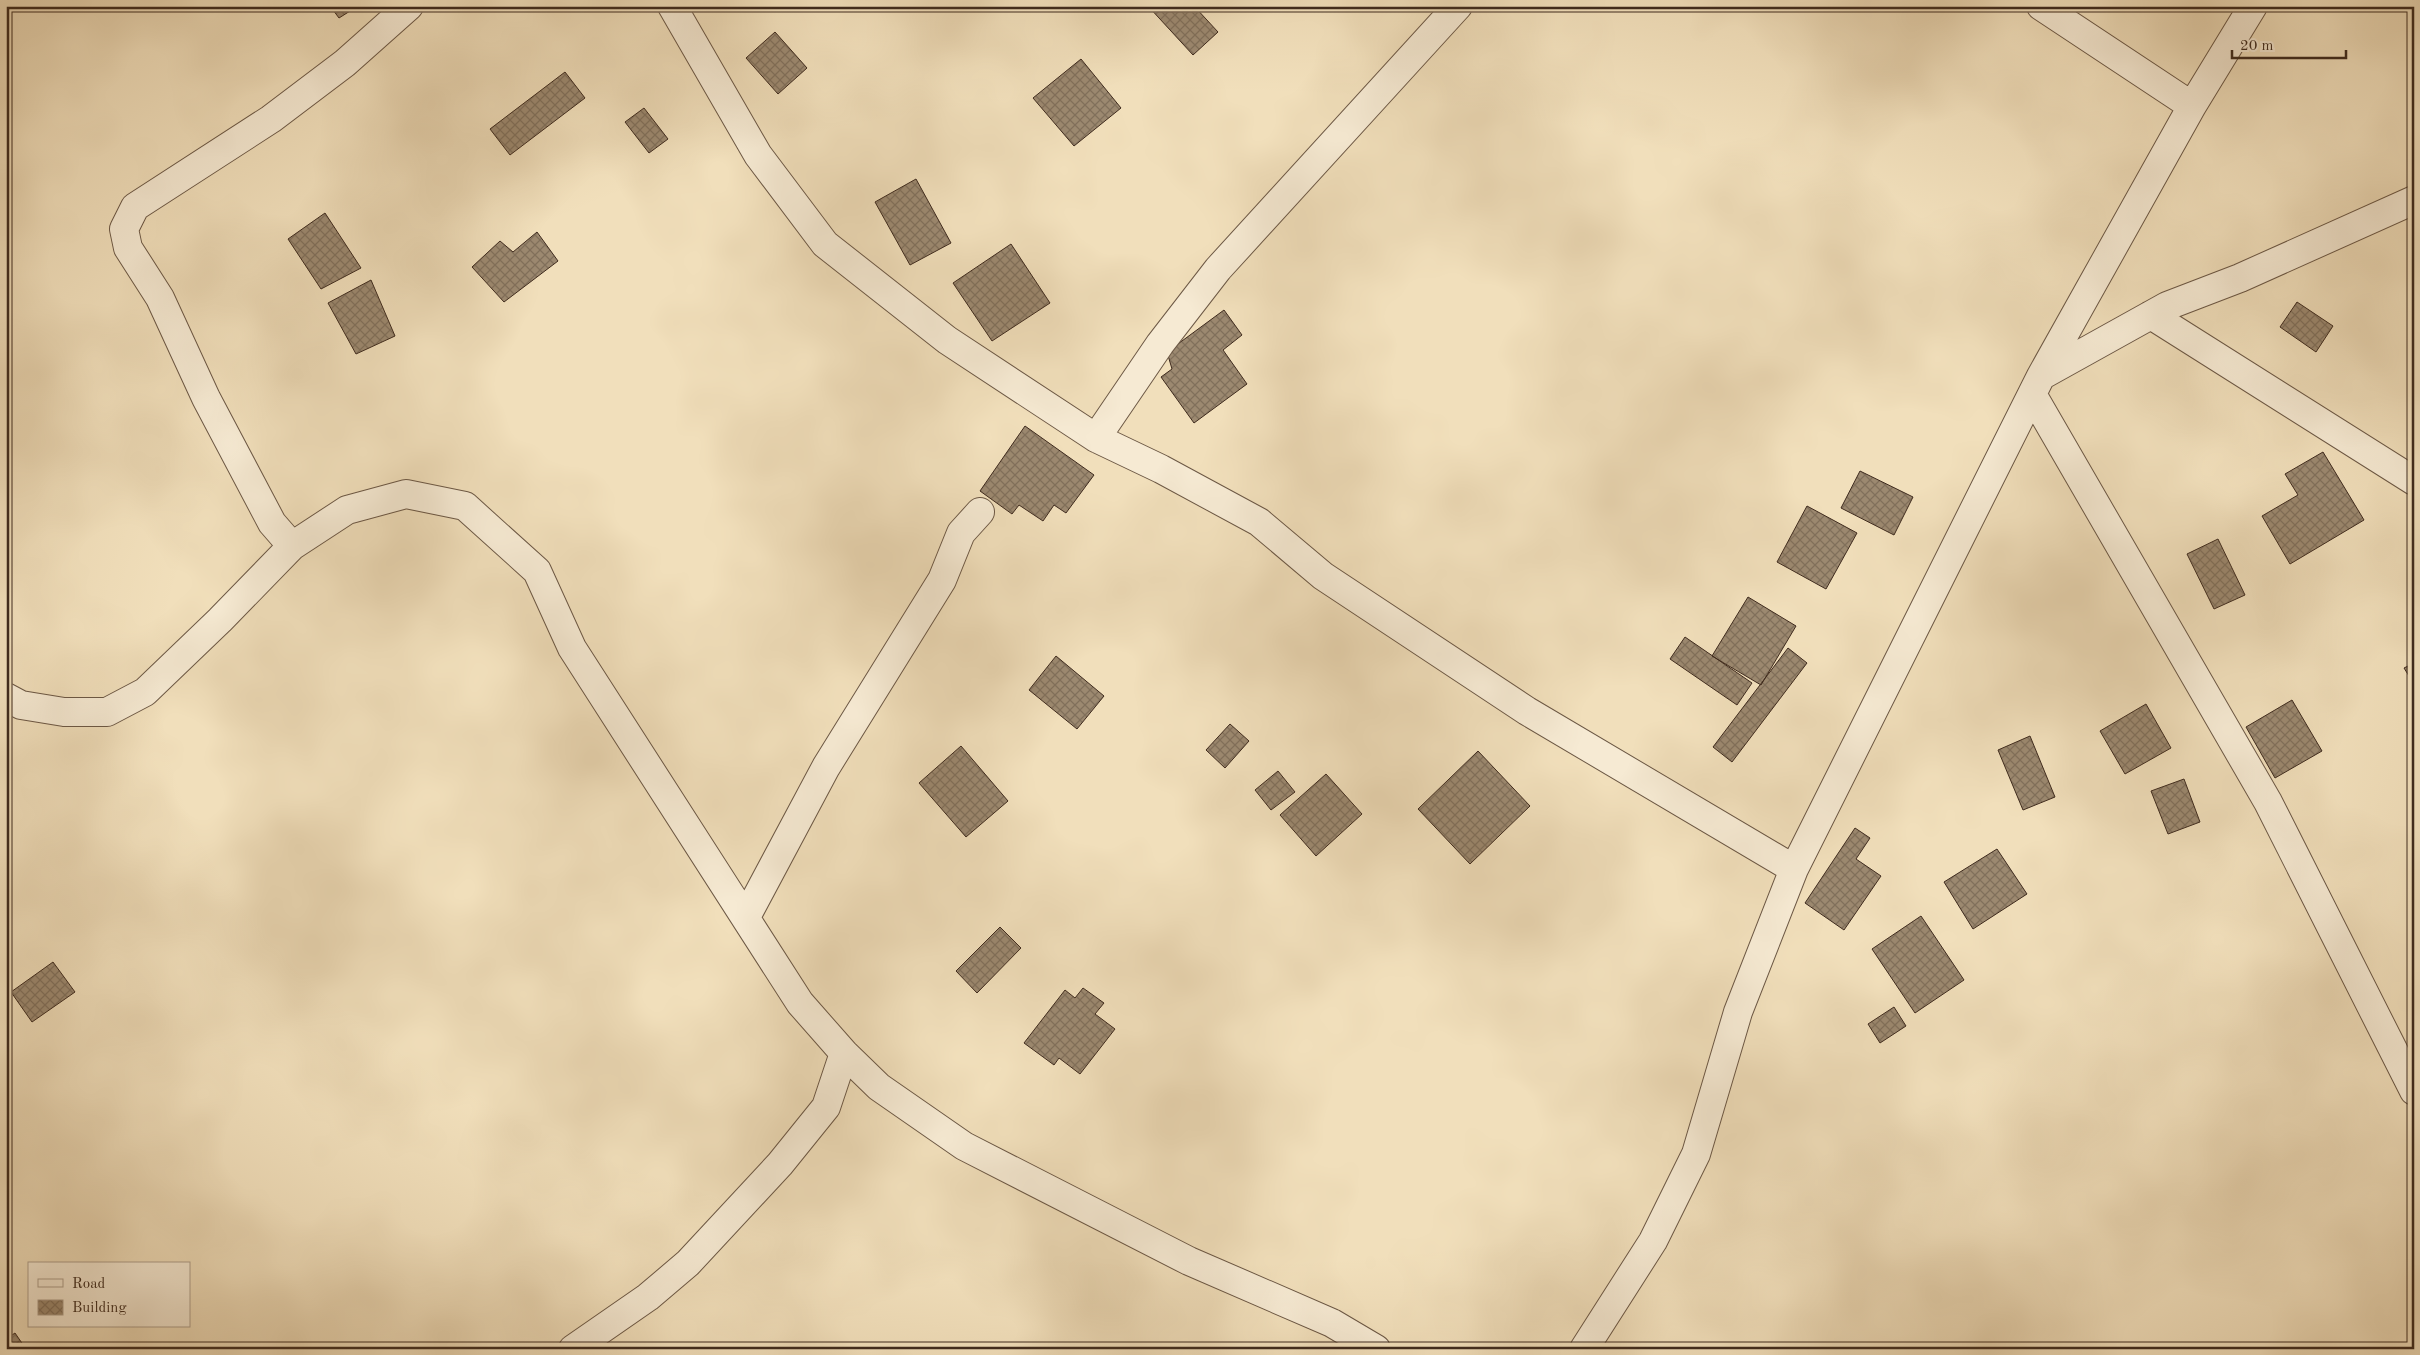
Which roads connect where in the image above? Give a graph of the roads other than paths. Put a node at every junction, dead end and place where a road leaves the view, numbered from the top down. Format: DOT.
graph roads {
  1 [pos="409,6"];
  2 [pos="672,6"];
  3 [pos="1458,6"];
  4 [pos="2041,6"];
  5 [pos="2254,6"];
  6 [pos="2192,106"];
  7 [pos="2414,200"];
  8 [pos="2151,316"];
  9 [pos="2037,385"];
  10 [pos="1096,438"];
  11 [pos="2414,481"];
  12 [pos="980,512"];
  13 [pos="292,546"];
  14 [pos="6,697"];
  15 [pos="1794,869"];
  16 [pos="746,917"];
  17 [pos="844,1054"];
  18 [pos="2414,1091"];
  19 [pos="573,1349"];
  20 [pos="1376,1349"];
  21 [pos="1584,1349"];
  1 -- 13 [label="street"];
  2 -- 10 [label="street"];
  3 -- 10 [label="street"];
  4 -- 6 [label="street"];
  5 -- 6 [label="street"];
  6 -- 9 [label="street"];
  7 -- 8 [label="street"];
  8 -- 9 [label="street"];
  8 -- 11 [label="street"];
  9 -- 15 [label="street"];
  9 -- 18 [label="street"];
  10 -- 15 [label="street"];
  12 -- 16 [label="street"];
  13 -- 14 [label="street"];
  13 -- 16 [label="street"];
  15 -- 21 [label="street"];
  16 -- 17 [label="street"];
  17 -- 19 [label="street"];
  17 -- 20 [label="street"];
}
